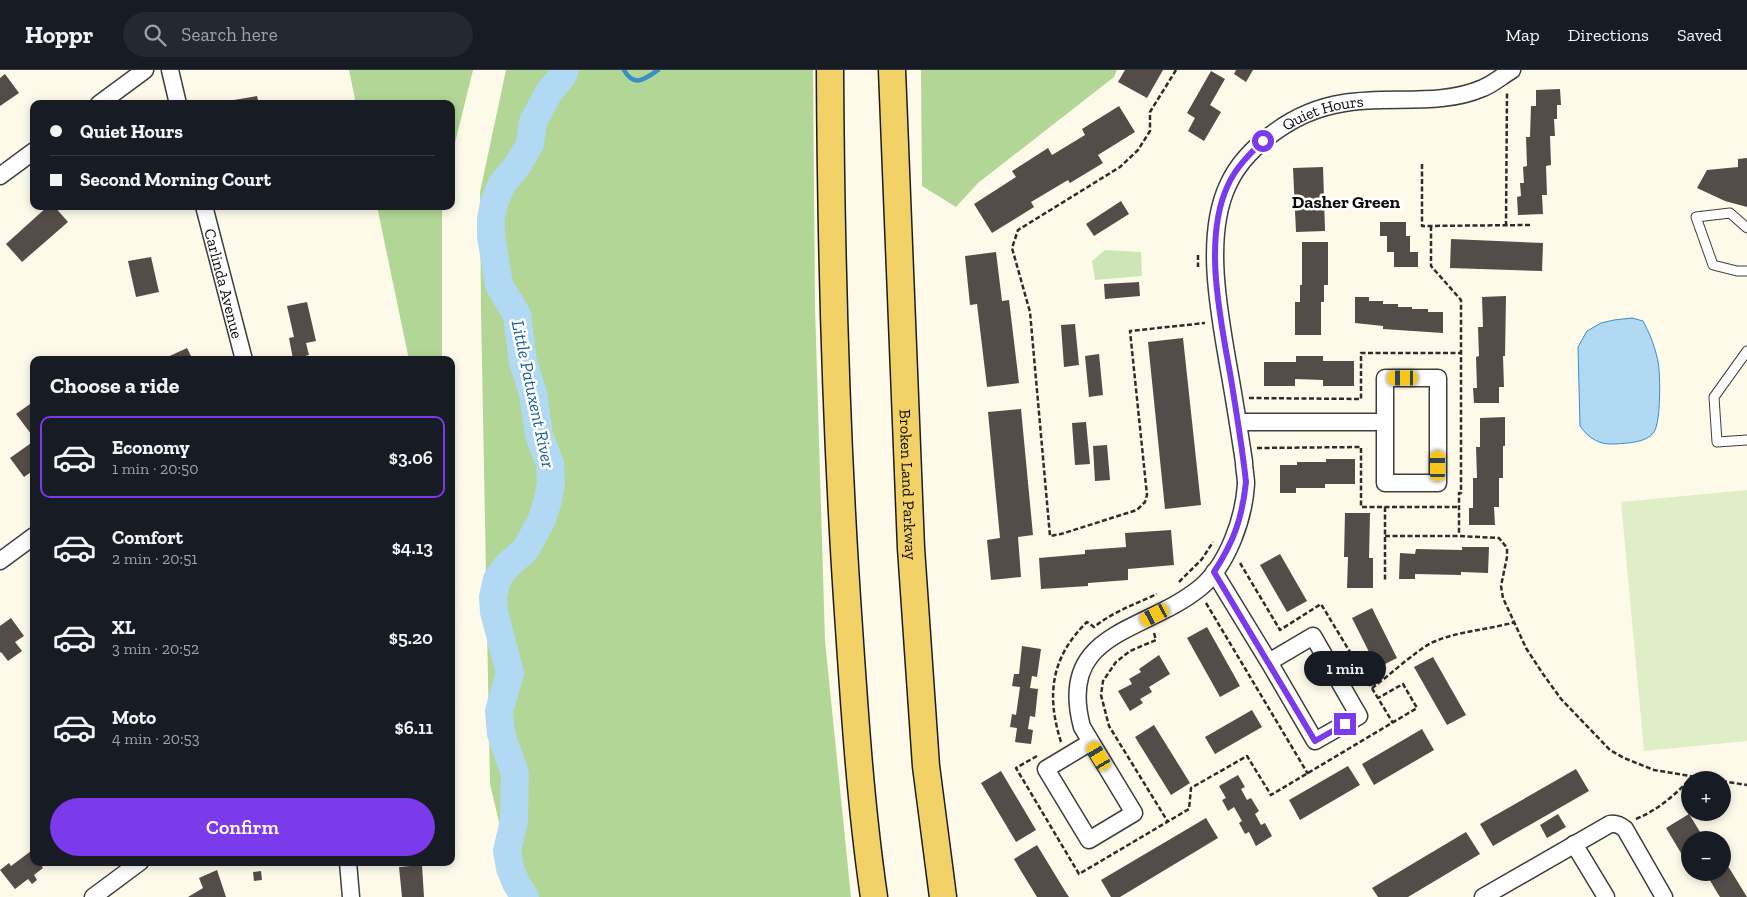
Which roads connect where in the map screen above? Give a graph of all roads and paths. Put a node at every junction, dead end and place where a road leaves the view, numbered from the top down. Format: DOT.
graph roads {
  1 [pos="145,70"];
  2 [pos="170,70"];
  3 [pos="830,70"];
  4 [pos="892,70"];
  5 [pos="1176,70"];
  6 [pos="1512,70"];
  7 [pos="1507,91"];
  8 [pos="104,100"];
  9 [pos="177,100"];
  10 [pos="30,154"];
  11 [pos="1422,164"];
  12 [pos="0,176"];
  13 [pos="205,210"];
  14 [pos="1530,225"];
  15 [pos="1506,226"];
  16 [pos="1747,228"];
  17 [pos="1747,271"];
  18 [pos="1207,323"];
  19 [pos="1747,351"];
  20 [pos="1461,353"];
  21 [pos="243,356"];
  22 [pos="1249,398"];
  23 [pos="1238,422"];
  24 [pos="1385,422"];
  25 [pos="1747,440"];
  26 [pos="1257,457"];
  27 [pos="1384,507"];
  28 [pos="1459,507"];
  29 [pos="1385,536"];
  30 [pos="30,539"];
  31 [pos="1242,556"];
  32 [pos="0,561"];
  33 [pos="1241,566"];
  34 [pos="1217,577"];
  35 [pos="1384,580"];
  36 [pos="1200,606"];
  37 [pos="1515,622"];
  38 [pos="1160,628"];
  39 [pos="1269,662"];
  40 [pos="1372,688"];
  41 [pos="1378,698"];
  42 [pos="1393,723"];
  43 [pos="1082,727"];
  44 [pos="1060,742"];
  45 [pos="1091,742"];
  46 [pos="1038,755"];
  47 [pos="1308,774"];
  48 [pos="1681,775"];
  49 [pos="1731,782"];
  50 [pos="1747,784"];
  51 [pos="1681,787"];
  52 [pos="1168,822"];
  53 [pos="1621,825"];
  54 [pos="1574,844"];
  55 [pos="135,866"];
  56 [pos="348,866"];
  57 [pos="93,897"];
  58 [pos="351,897"];
  59 [pos="874,897"];
  60 [pos="943,897"];
  61 [pos="1483,897"];
  62 [pos="1606,897"];
  63 [pos="1664,897"];
  1 -- 8 [label="street"];
  2 -- 9 [label="street"];
  3 -- 59 [label="main road"];
  4 -- 60 [label="main road, Broken Land Parkway"];
  5 -- 18 [label="path"];
  6 -- 23 [label="street, Quiet Hours"];
  7 -- 15 [label="path"];
  10 -- 12 [label="street"];
  11 -- 15 [label="path"];
  13 -- 21 [label="street, Carlinda Avenue"];
  14 -- 15 [label="path"];
  16 -- 17 [label="lane"];
  19 -- 25 [label="lane"];
  20 -- 22 [label="path"];
  23 -- 24 [label="street"];
  23 -- 34 [label="street, Quiet Hours"];
  24 -- 24 [label="street"];
  26 -- 27 [label="path"];
  27 -- 28 [label="path"];
  27 -- 29 [label="path"];
  29 -- 35 [label="path"];
  29 -- 37 [label="path"];
  30 -- 32 [label="street"];
  31 -- 33 [label="path"];
  33 -- 34 [label="path"];
  33 -- 40 [label="path"];
  34 -- 39 [label="street"];
  34 -- 43 [label="street, Quiet Hours"];
  36 -- 47 [label="path"];
  37 -- 40 [label="path"];
  37 -- 48 [label="path"];
  38 -- 52 [label="path"];
  39 -- 39 [label="street"];
  40 -- 41 [label="path"];
  41 -- 42 [label="path"];
  41 -- 42 [label="path"];
  42 -- 47 [label="path"];
  43 -- 44 [label="path"];
  43 -- 45 [label="street, Quiet Hours"];
  45 -- 45 [label="street, Quiet Hours"];
  46 -- 52 [label="path"];
  47 -- 52 [label="path"];
  49 -- 50 [label="path"];
  51 -- 53 [label="path"];
  53 -- 54 [label="street"];
  53 -- 63 [label="street"];
  54 -- 61 [label="street"];
  54 -- 62 [label="street"];
  55 -- 57 [label="street"];
  56 -- 58 [label="street"];
}
